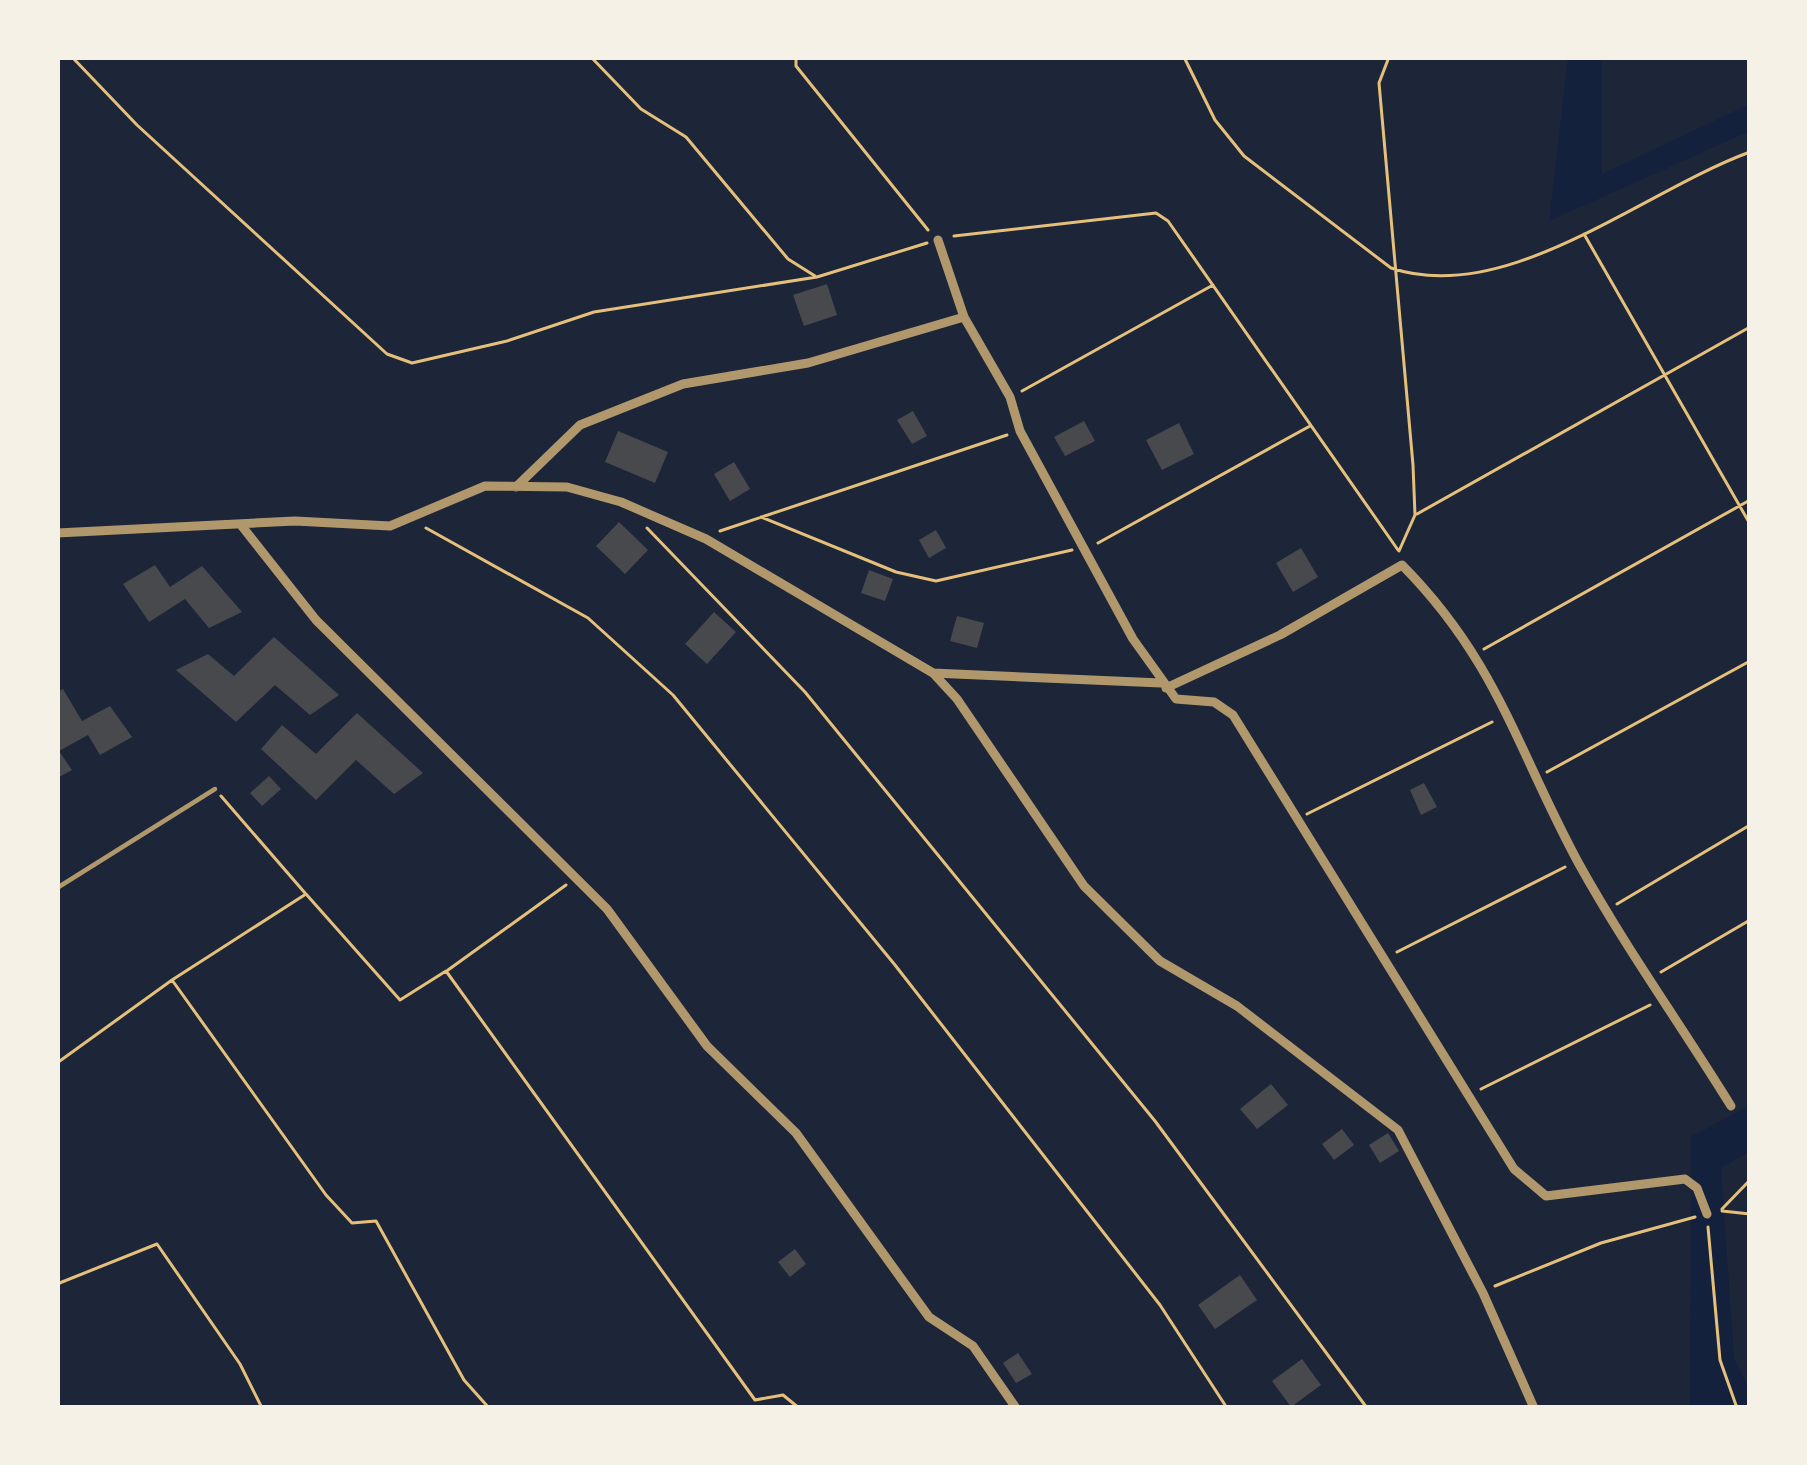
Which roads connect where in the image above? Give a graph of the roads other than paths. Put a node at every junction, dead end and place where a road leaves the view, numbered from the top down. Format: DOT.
graph roads {
  1 [pos="938,240"];
  2 [pos="964,317"];
  3 [pos="517,487"];
  4 [pos="242,525"];
  5 [pos="57,532"];
  6 [pos="933,674"];
  7 [pos="1164,685"];
  8 [pos="215,789"];
  9 [pos="57,888"];
  10 [pos="1731,1106"];
  11 [pos="1707,1214"];
  12 [pos="1016,1408"];
  13 [pos="1534,1408"];
  1 -- 2 [label="street"];
  2 -- 3 [label="street"];
  2 -- 7 [label="street"];
  3 -- 4 [label="street"];
  3 -- 6 [label="street"];
  4 -- 5 [label="street"];
  4 -- 12 [label="street"];
  6 -- 7 [label="street"];
  6 -- 13 [label="street"];
  7 -- 10 [label="street"];
  7 -- 11 [label="street"];
  8 -- 9 [label="lane"];
}
